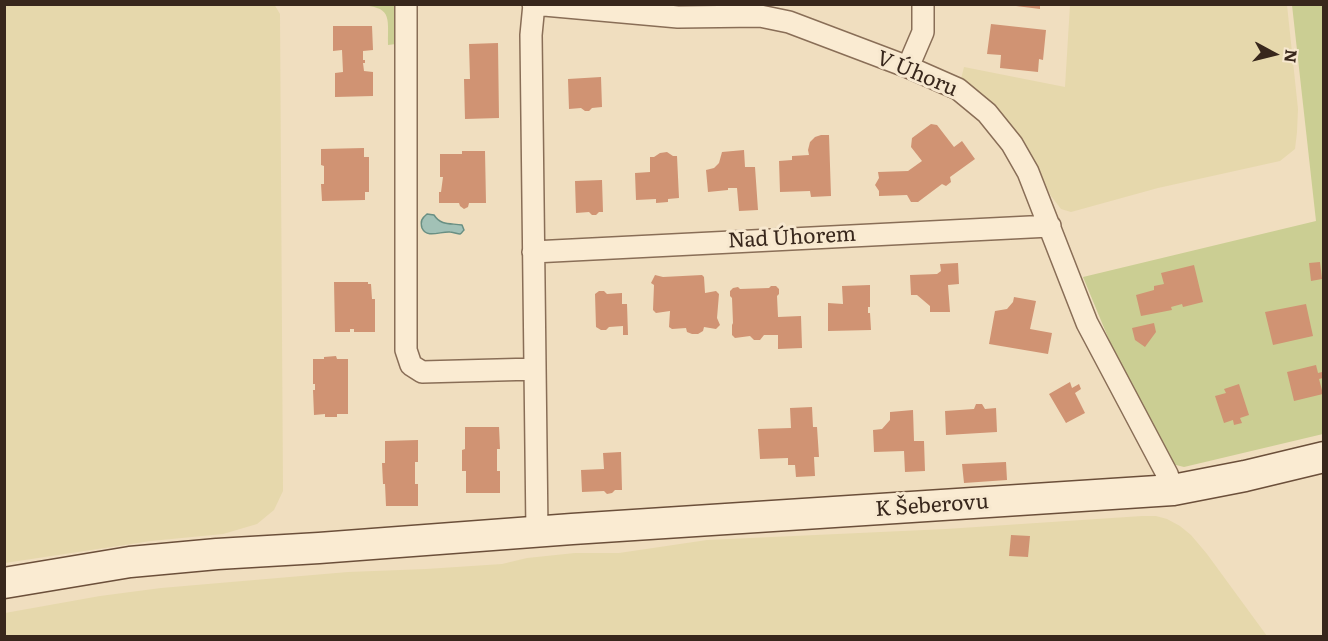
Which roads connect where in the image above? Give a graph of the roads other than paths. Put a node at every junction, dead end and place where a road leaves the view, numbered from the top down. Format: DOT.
graph roads {
  1 [pos="406,4"];
  2 [pos="923,4"];
  3 [pos="534,5"];
  4 [pos="733,11"];
  5 [pos="908,67"];
  6 [pos="1050,226"];
  7 [pos="533,252"];
  8 [pos="535,369"];
  9 [pos="1323,457"];
  10 [pos="1173,490"];
  11 [pos="537,532"];
  12 [pos="4,583"];
  1 -- 8 [label="street"];
  2 -- 5 [label="street"];
  3 -- 4 [label="street, V Úhoru"];
  3 -- 7 [label="street"];
  4 -- 5 [label="street, V Úhoru"];
  5 -- 6 [label="street, V Úhoru"];
  6 -- 7 [label="street, Nad Úhorem"];
  6 -- 10 [label="street, V Úhoru"];
  7 -- 8 [label="street"];
  8 -- 11 [label="street"];
  9 -- 10 [label="street, K Šeberovu"];
  10 -- 11 [label="street, K Šeberovu"];
  11 -- 12 [label="street, K Šeberovu"];
}
